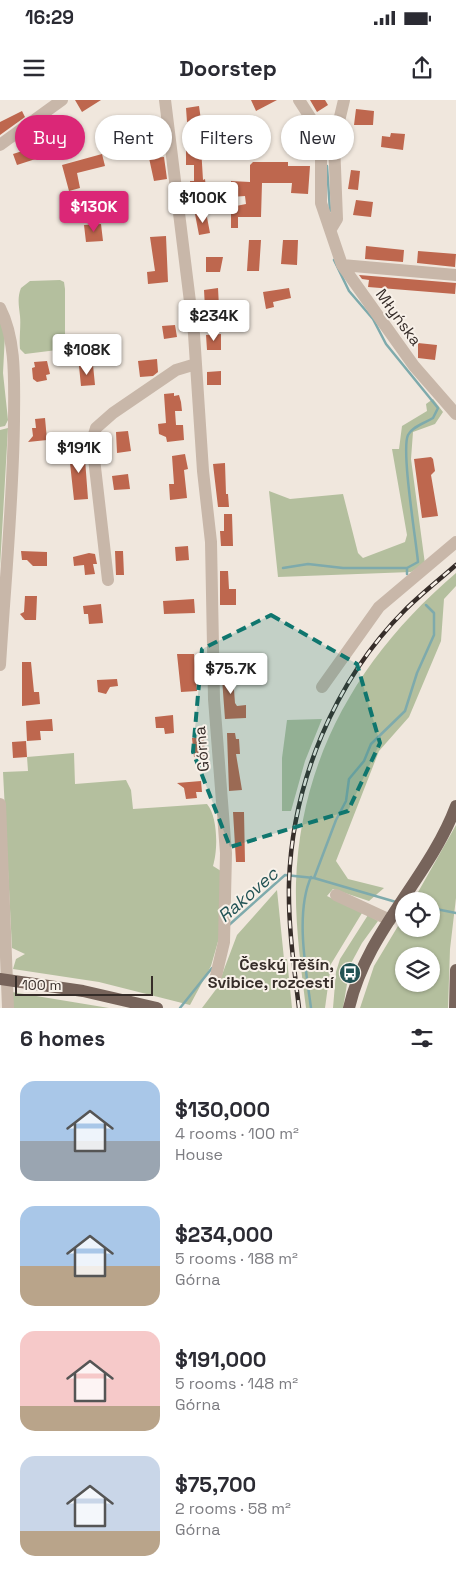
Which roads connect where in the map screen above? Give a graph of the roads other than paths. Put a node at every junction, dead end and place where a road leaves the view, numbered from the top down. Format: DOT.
graph roads {
  1 [pos="62,100"];
  2 [pos="165,100"];
  3 [pos="299,100"];
  4 [pos="344,100"];
  5 [pos="309,115"];
  6 [pos="339,115"];
  7 [pos="0,145"];
  8 [pos="327,160"];
  9 [pos="342,265"];
  10 [pos="456,274"];
  11 [pos="0,308"];
  12 [pos="196,364"];
  13 [pos="456,414"];
  14 [pos="456,542"];
  15 [pos="108,580"];
  16 [pos="0,665"];
  17 [pos="322,687"];
  18 [pos="0,804"];
  19 [pos="456,806"];
  20 [pos="336,895"];
  21 [pos="393,916"];
  22 [pos="456,970"];
  23 [pos="0,979"];
  24 [pos="215,980"];
  25 [pos="8,1008"];
  26 [pos="157,1008"];
  27 [pos="349,1008"];
  28 [pos="455,1008"];
  1 -- 7 [label="street"];
  2 -- 12 [label="street, Górna"];
  3 -- 5 [label="street, Młyńska"];
  4 -- 6 [label="street"];
  8 -- 9 [label="street, Młyńska"];
  9 -- 10 [label="street"];
  9 -- 13 [label="street, Młyńska"];
  11 -- 16 [label="street"];
  12 -- 15 [label="street"];
  12 -- 24 [label="street, Górna"];
  14 -- 17 [label="street"];
  18 -- 25 [label="street"];
  19 -- 21 [label="main road"];
  20 -- 21 [label="street"];
  21 -- 27 [label="main road"];
  22 -- 28 [label="main road"];
  23 -- 26 [label="main road"];
}
